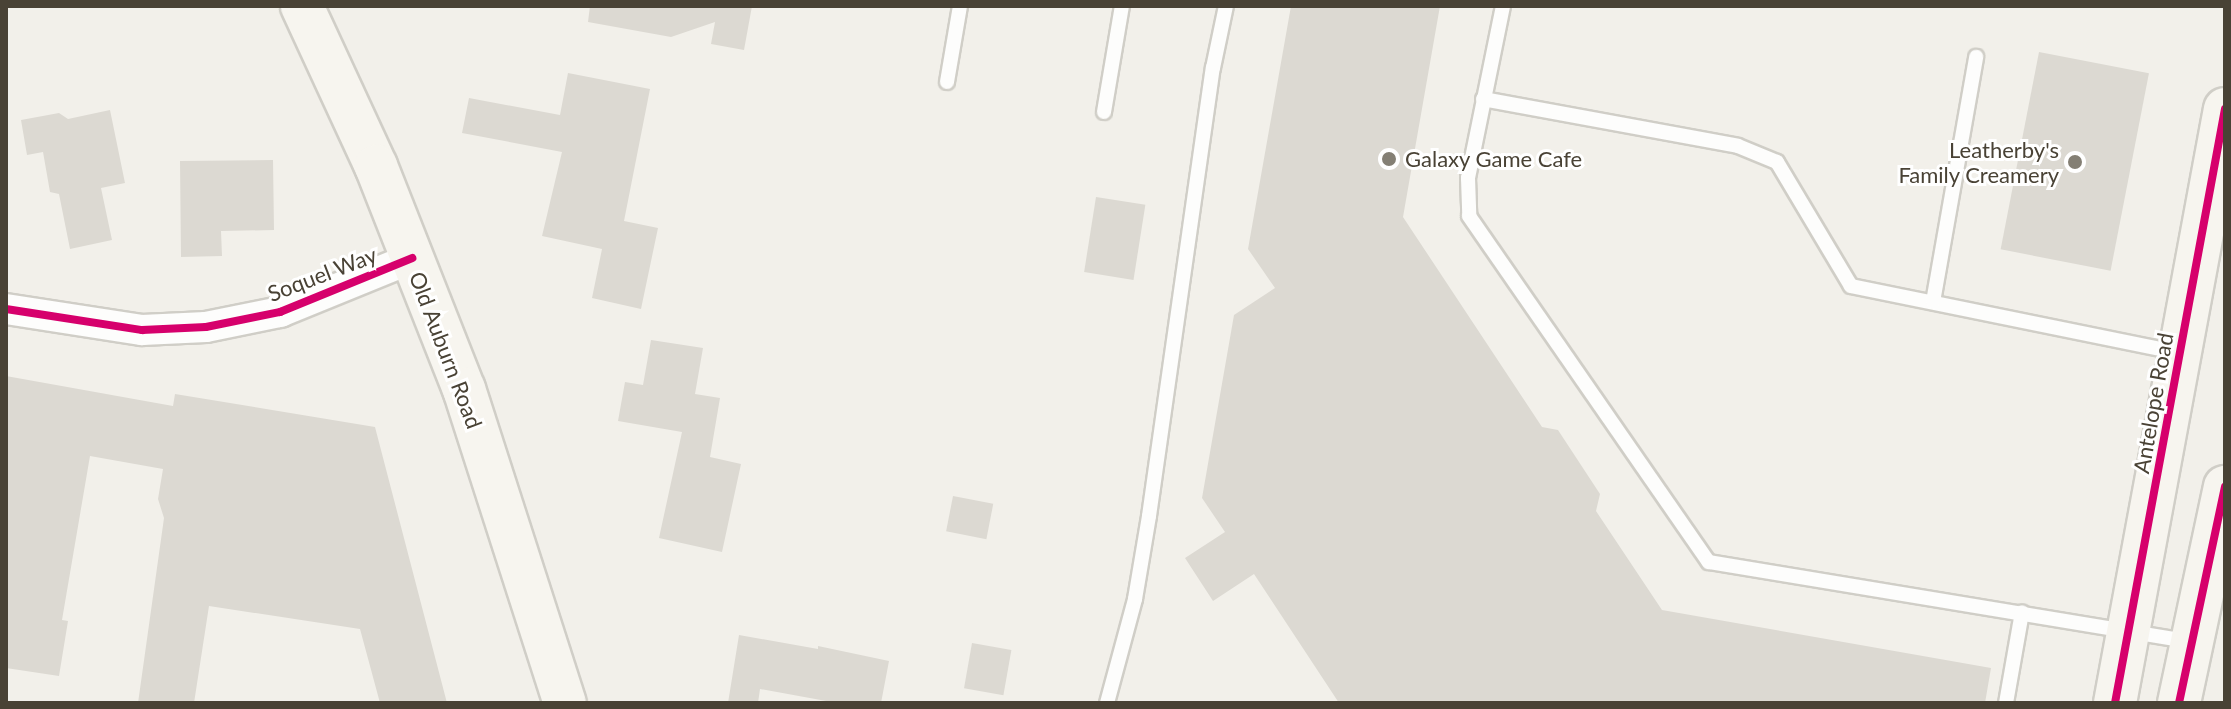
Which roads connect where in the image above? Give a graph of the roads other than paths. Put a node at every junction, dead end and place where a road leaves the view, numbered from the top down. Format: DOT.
graph roads {
  1 [pos="302,6"];
  2 [pos="960,6"];
  3 [pos="1122,6"];
  4 [pos="1226,6"];
  5 [pos="1503,6"];
  6 [pos="1976,57"];
  7 [pos="947,82"];
  8 [pos="1483,99"];
  9 [pos="2225,109"];
  10 [pos="1104,112"];
  11 [pos="412,258"];
  12 [pos="1933,302"];
  13 [pos="6,309"];
  14 [pos="2181,353"];
  15 [pos="2225,487"];
  16 [pos="2022,612"];
  17 [pos="2130,631"];
  18 [pos="2193,642"];
  19 [pos="565,703"];
  20 [pos="1107,703"];
  21 [pos="2006,703"];
  22 [pos="2115,703"];
  23 [pos="2179,703"];
  1 -- 11 [label="main road, Old Auburn Road"];
  2 -- 7 [label="lane"];
  3 -- 10 [label="lane"];
  4 -- 20 [label="lane"];
  5 -- 8 [label="lane"];
  6 -- 12 [label="lane"];
  8 -- 12 [label="lane"];
  8 -- 16 [label="lane"];
  9 -- 14 [label="main road, Antelope Road"];
  11 -- 13 [label="street, Soquel Way"];
  11 -- 19 [label="main road, Old Auburn Road"];
  12 -- 14 [label="lane"];
  14 -- 17 [label="main road, Antelope Road"];
  15 -- 18 [label="main road"];
  16 -- 17 [label="lane"];
  16 -- 21 [label="lane"];
  17 -- 18 [label="lane"];
  17 -- 22 [label="main road, Antelope Road"];
  18 -- 23 [label="main road"];
}
